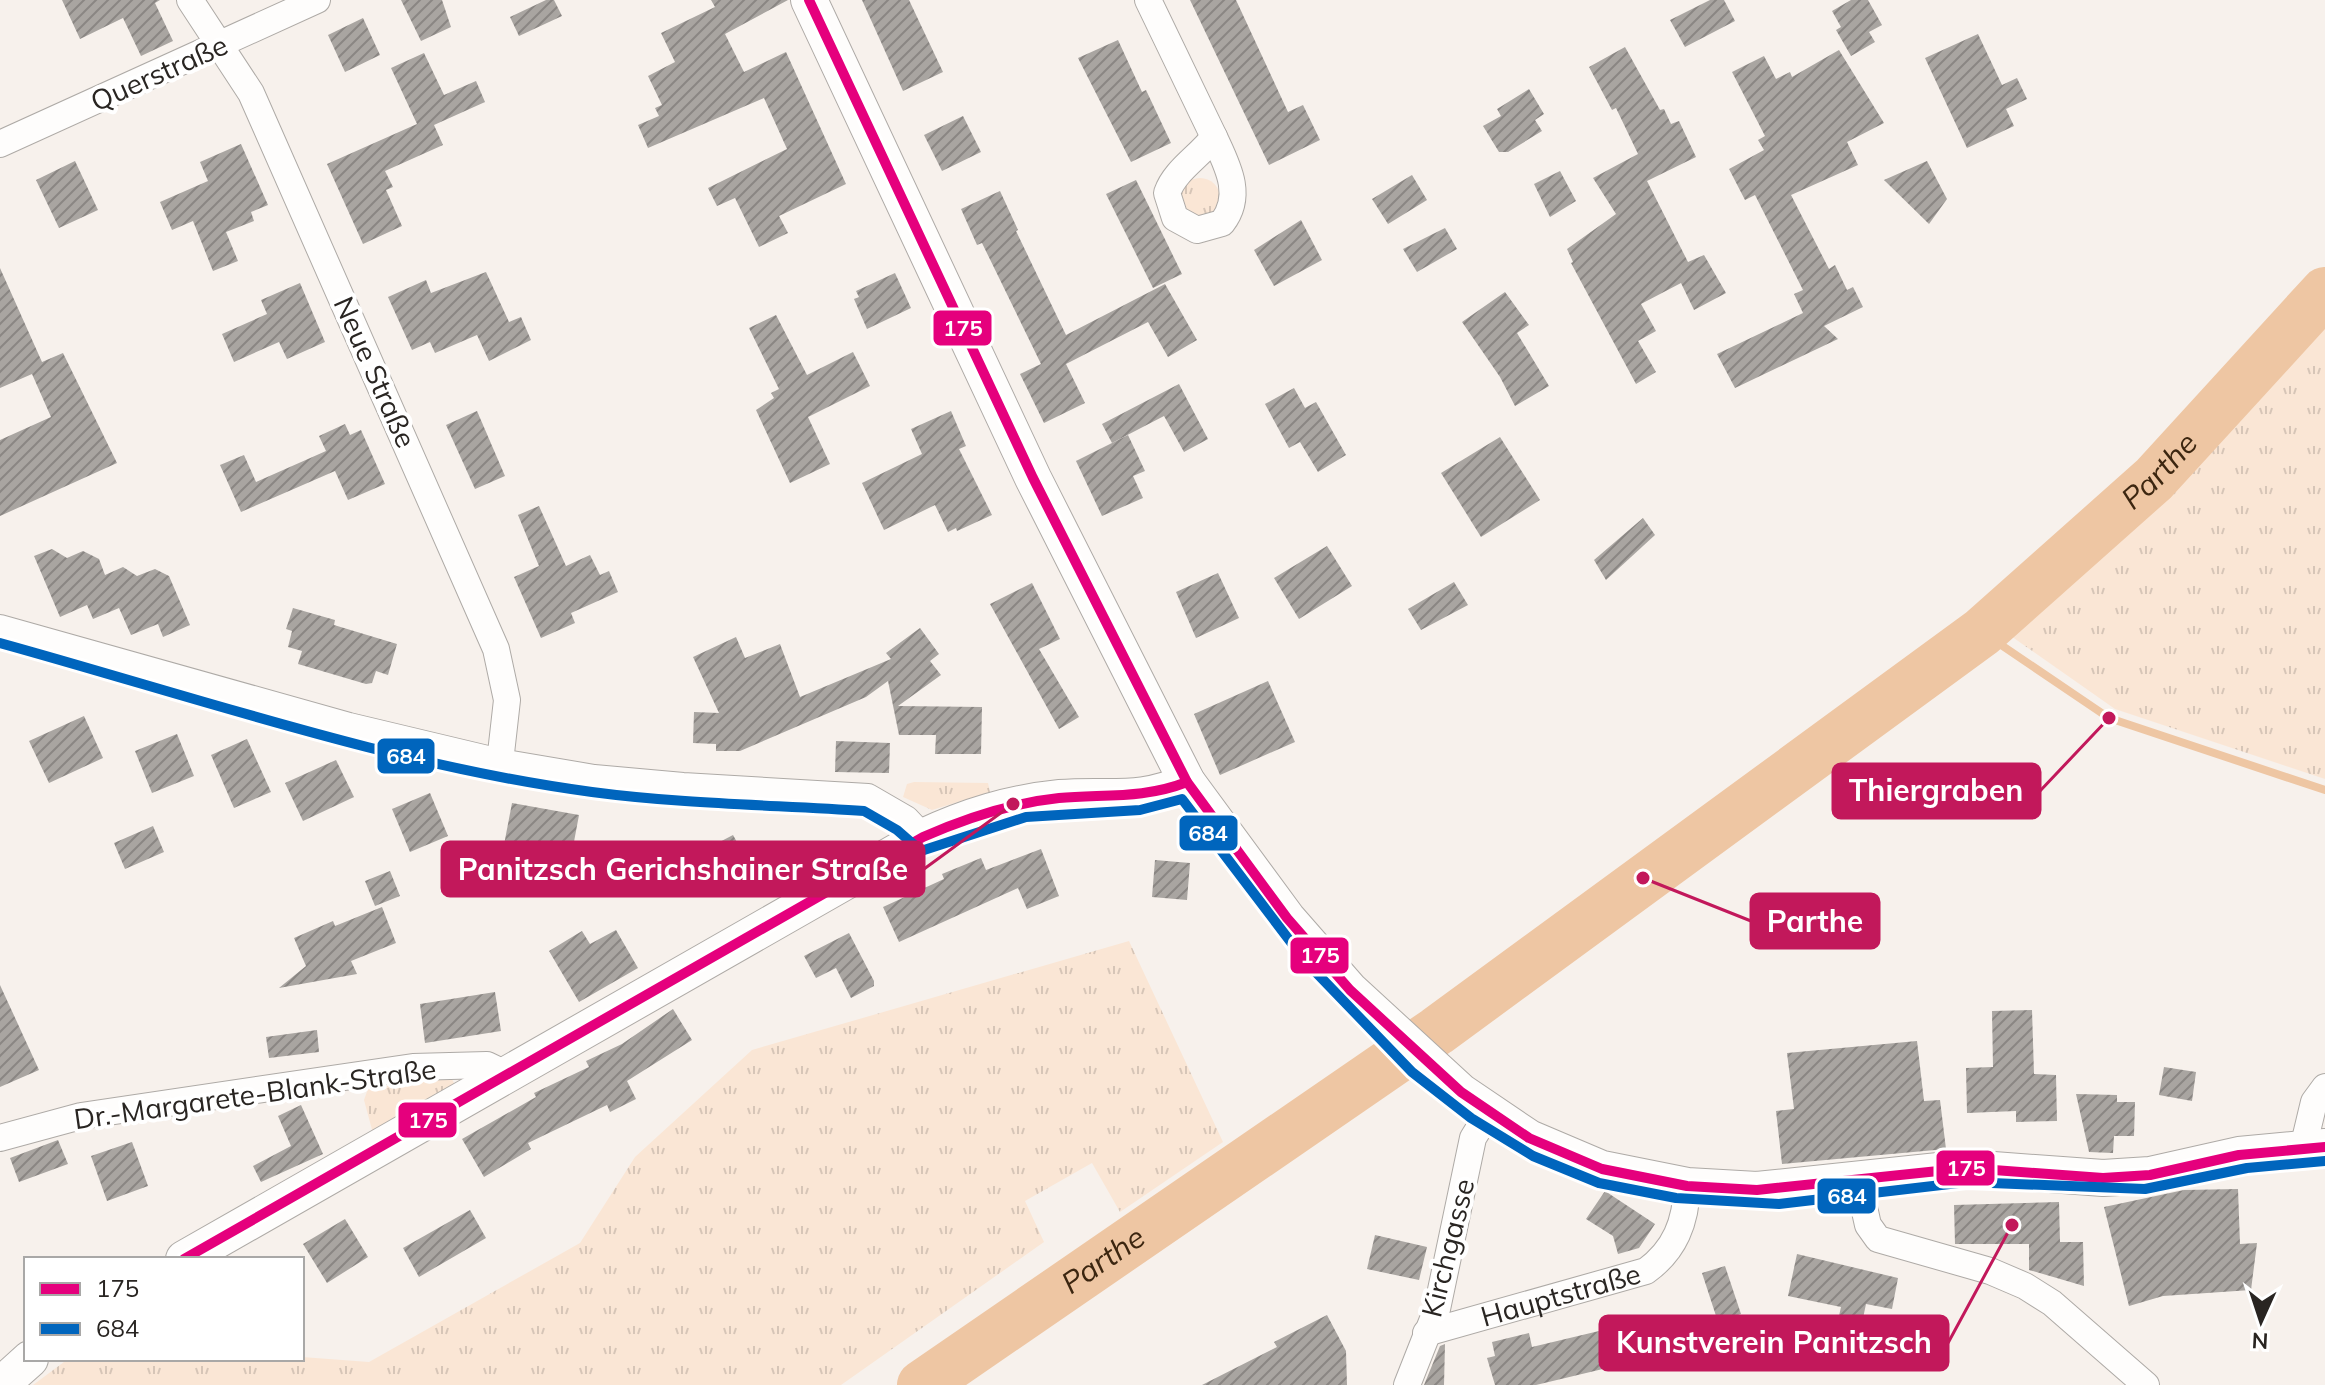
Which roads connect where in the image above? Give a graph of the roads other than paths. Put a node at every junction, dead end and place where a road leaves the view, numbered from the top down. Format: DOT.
graph roads {
  1 [pos="190,0"];
  2 [pos="317,0"];
  3 [pos="809,0"];
  4 [pos="1148,0"];
  5 [pos="221,45"];
  6 [pos="1214,137"];
  7 [pos="0,144"];
  8 [pos="0,628"];
  9 [pos="500,762"];
  10 [pos="1197,796"];
  11 [pos="923,837"];
  12 [pos="510,1076"];
  13 [pos="2325,1087"];
  14 [pos="1489,1112"];
  15 [pos="0,1138"];
  16 [pos="2314,1148"];
  17 [pos="1858,1180"];
  18 [pos="1687,1186"];
  19 [pos="188,1257"];
  20 [pos="1426,1333"];
  21 [pos="28,1361"];
  22 [pos="1,1385"];
  23 [pos="1407,1385"];
  24 [pos="2146,1385"];
  1 -- 5 [label="street, Neue Straße"];
  2 -- 5 [label="street, Querstraße"];
  3 -- 10 [label="street"];
  4 -- 6 [label="street"];
  5 -- 7 [label="street, Querstraße"];
  5 -- 9 [label="street, Neue Straße"];
  8 -- 9 [label="street"];
  9 -- 11 [label="street"];
  10 -- 11 [label="street"];
  10 -- 14 [label="street"];
  11 -- 12 [label="street"];
  12 -- 15 [label="street, Dr.-Margarete-Blank-Straße"];
  12 -- 19 [label="street"];
  13 -- 16 [label="street"];
  14 -- 18 [label="street"];
  14 -- 20 [label="street, Kirchgasse"];
  16 -- 17 [label="street"];
  17 -- 18 [label="street"];
  17 -- 24 [label="street"];
  18 -- 20 [label="street, Hauptstraße"];
  20 -- 23 [label="street, Kirchgasse"];
  21 -- 22 [label="street"];
}
